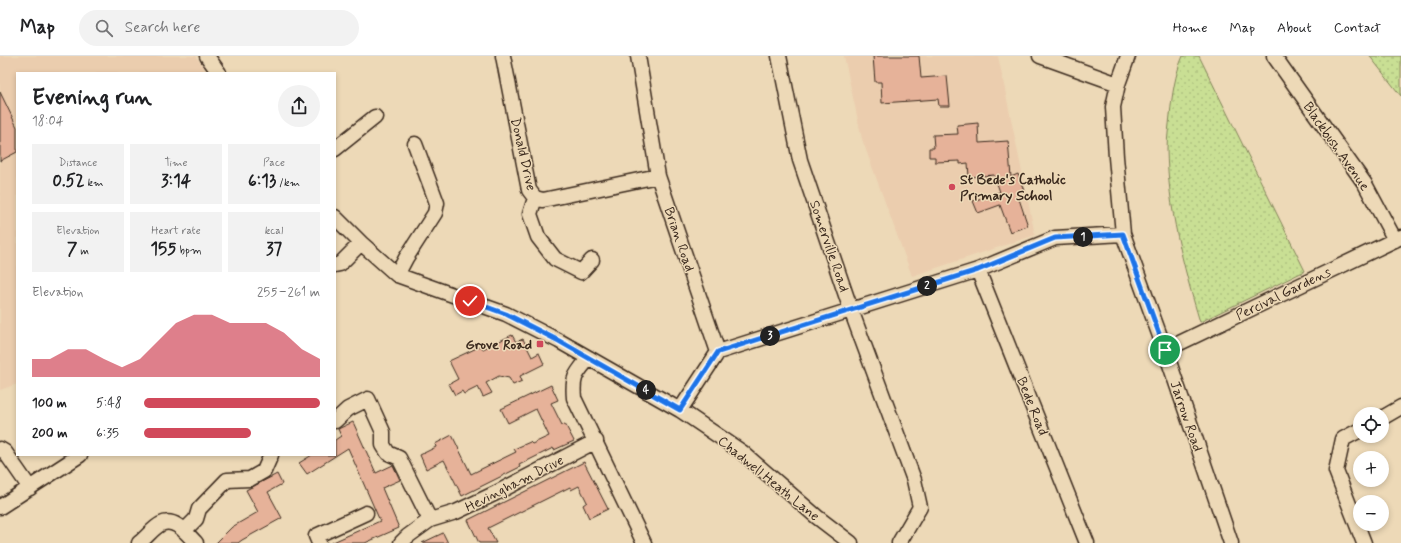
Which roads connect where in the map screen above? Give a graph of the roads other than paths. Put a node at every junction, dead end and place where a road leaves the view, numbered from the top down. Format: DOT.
graph roads {
  1 [pos="503,56"];
  2 [pos="638,56"];
  3 [pos="779,56"];
  4 [pos="1040,56"];
  5 [pos="1128,56"];
  6 [pos="1274,56"];
  7 [pos="209,57"];
  8 [pos="218,72"];
  9 [pos="1118,84"];
  10 [pos="374,117"];
  11 [pos="415,144"];
  12 [pos="336,148"];
  13 [pos="658,176"];
  14 [pos="535,198"];
  15 [pos="336,218"];
  16 [pos="1123,234"];
  17 [pos="1398,239"];
  18 [pos="361,243"];
  19 [pos="592,260"];
  20 [pos="336,265"];
  21 [pos="978,270"];
  22 [pos="397,275"];
  23 [pos="852,310"];
  24 [pos="1165,350"];
  25 [pos="718,352"];
  26 [pos="589,358"];
  27 [pos="1401,407"];
  28 [pos="680,410"];
  29 [pos="1389,414"];
  30 [pos="336,420"];
  31 [pos="1353,434"];
  32 [pos="596,441"];
  33 [pos="0,449"];
  34 [pos="78,456"];
  35 [pos="271,456"];
  36 [pos="30,488"];
  37 [pos="0,507"];
  38 [pos="366,513"];
  39 [pos="430,520"];
  40 [pos="184,531"];
  41 [pos="139,543"];
  42 [pos="196,543"];
  43 [pos="319,543"];
  44 [pos="401,543"];
  45 [pos="644,543"];
  46 [pos="851,543"];
  47 [pos="899,543"];
  48 [pos="1087,543"];
  49 [pos="1231,543"];
  50 [pos="1364,543"];
  1 -- 14 [label="street, Donald Drive"];
  2 -- 13 [label="street, Brian Road"];
  3 -- 23 [label="street, Somerville Road"];
  4 -- 9 [label="street"];
  5 -- 9 [label="street, Jarrow Road"];
  6 -- 17 [label="street, Blackbush Avenue"];
  7 -- 8 [label="street"];
  9 -- 16 [label="street, Jarrow Road"];
  10 -- 12 [label="street"];
  11 -- 22 [label="street"];
  13 -- 14 [label="street, Donald Drive"];
  13 -- 25 [label="street, Brian Road"];
  14 -- 19 [label="street"];
  15 -- 18 [label="street, Chadwell Heath Lane"];
  16 -- 21 [label="street"];
  16 -- 24 [label="street, Jarrow Road"];
  17 -- 24 [label="street, Percival Gardens"];
  18 -- 20 [label="street"];
  18 -- 22 [label="street, Chadwell Heath Lane"];
  21 -- 23 [label="street"];
  21 -- 48 [label="street, Bede Road"];
  22 -- 26 [label="street, Chadwell Heath Lane"];
  23 -- 25 [label="street"];
  23 -- 47 [label="street, Somerville Road"];
  24 -- 49 [label="street, Jarrow Road"];
  25 -- 28 [label="street"];
  26 -- 28 [label="street, Chadwell Heath Lane"];
  26 -- 32 [label="street"];
  27 -- 29 [label="street"];
  28 -- 46 [label="street, Chadwell Heath Lane"];
  30 -- 39 [label="street"];
  31 -- 50 [label="street"];
  32 -- 39 [label="street, Hevingham Drive"];
  32 -- 45 [label="street"];
  33 -- 36 [label="street"];
  34 -- 36 [label="street"];
  35 -- 40 [label="street"];
  36 -- 37 [label="street"];
  38 -- 43 [label="street"];
  39 -- 44 [label="street, Hevingham Drive"];
  40 -- 41 [label="street"];
  40 -- 42 [label="street"];
}
